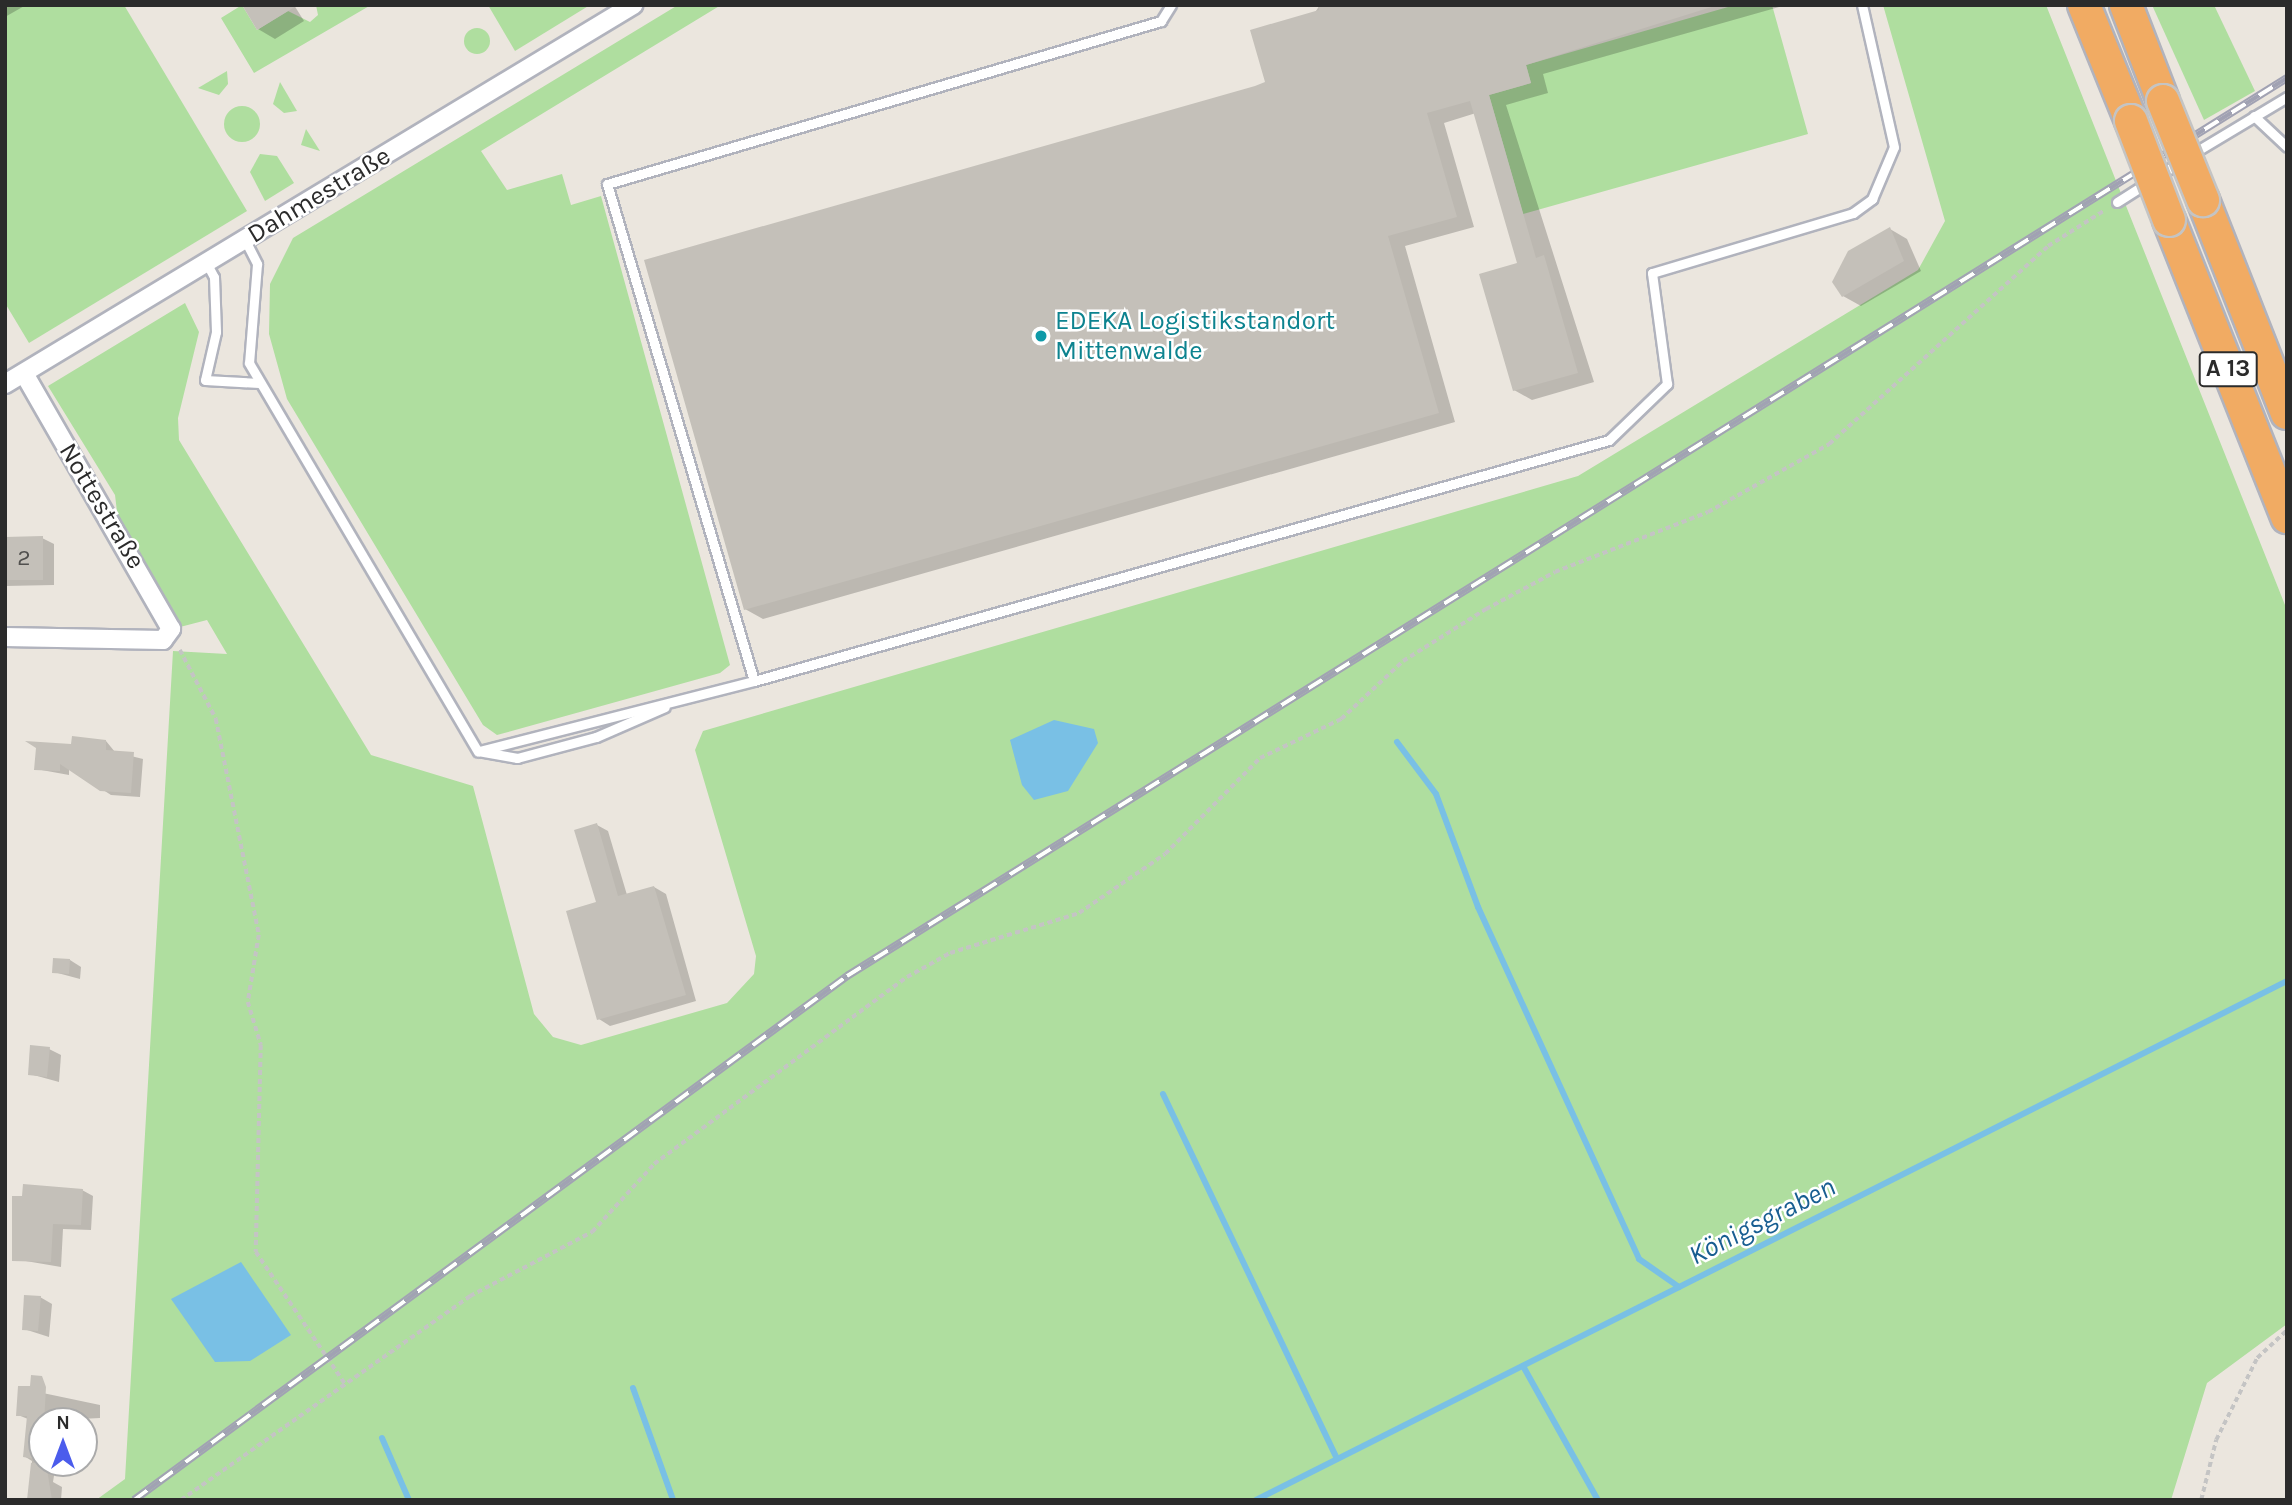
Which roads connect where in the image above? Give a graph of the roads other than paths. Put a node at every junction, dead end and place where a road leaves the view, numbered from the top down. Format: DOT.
graph roads {
  1 [pos="633,5"];
  2 [pos="1171,5"];
  3 [pos="1862,5"];
  4 [pos="2084,5"];
  5 [pos="2126,5"];
  6 [pos="2287,97"];
  7 [pos="2254,116"];
  8 [pos="2287,147"];
  9 [pos="2117,202"];
  10 [pos="245,240"];
  11 [pos="206,264"];
  12 [pos="24,373"];
  13 [pos="259,383"];
  14 [pos="5,384"];
  15 [pos="2287,413"];
  16 [pos="2287,517"];
  17 [pos="5,637"];
  18 [pos="754,681"];
  19 [pos="665,707"];
  20 [pos="478,751"];
  1 -- 10 [label="street, Dahmestraße"];
  2 -- 18 [label="lane"];
  3 -- 18 [label="lane"];
  4 -- 16 [label="highway, A 13, bridge"];
  5 -- 15 [label="highway, A 13, bridge"];
  6 -- 7 [label="lane"];
  7 -- 8 [label="lane"];
  7 -- 9 [label="lane"];
  10 -- 11 [label="street, Dahmestraße"];
  10 -- 13 [label="lane"];
  11 -- 12 [label="street, Dahmestraße"];
  11 -- 13 [label="lane"];
  12 -- 14 [label="street, Dahmestraße"];
  12 -- 17 [label="street, Nottestraße"];
  13 -- 20 [label="lane"];
  18 -- 19 [label="lane"];
  19 -- 20 [label="lane"];
  19 -- 20 [label="lane"];
}
